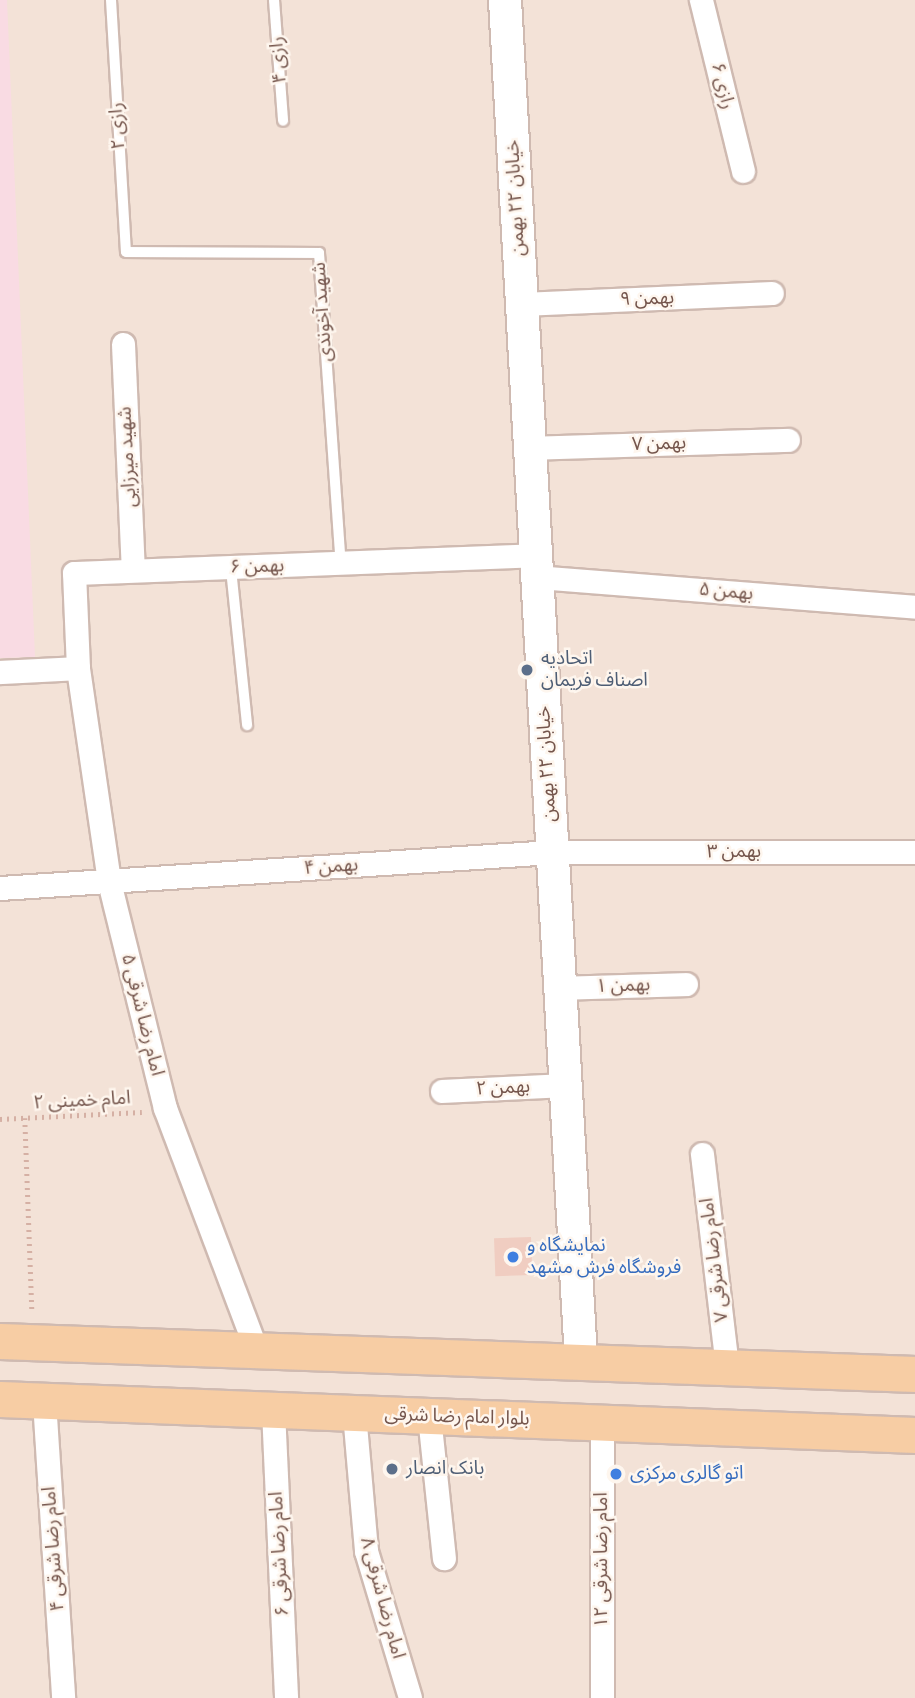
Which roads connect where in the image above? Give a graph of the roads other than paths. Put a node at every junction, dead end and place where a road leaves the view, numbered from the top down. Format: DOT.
graph roads {
  1 [pos="111,0"];
  2 [pos="274,0"];
  3 [pos="505,0"];
  4 [pos="701,0"];
  5 [pos="283,121"];
  6 [pos="743,171"];
  7 [pos="126,253"];
  8 [pos="772,293"];
  9 [pos="522,304"];
  10 [pos="123,344"];
  11 [pos="788,440"];
  12 [pos="530,448"];
  13 [pos="341,564"];
  14 [pos="536,566"];
  15 [pos="134,569"];
  16 [pos="231,569"];
  17 [pos="915,607"];
  18 [pos="78,668"];
  19 [pos="0,672"];
  20 [pos="247,725"];
  21 [pos="552,852"];
  22 [pos="915,852"];
  23 [pos="109,881"];
  24 [pos="0,888"];
  25 [pos="686,984"];
  26 [pos="560,988"];
  27 [pos="565,1085"];
  28 [pos="442,1091"];
  29 [pos="702,1154"];
  30 [pos="16,1342"];
  31 [pos="256,1349"];
  32 [pos="581,1360"];
  33 [pos="727,1366"];
  34 [pos="915,1374"];
  35 [pos="0,1399"];
  36 [pos="44,1401"];
  37 [pos="273,1410"];
  38 [pos="354,1413"];
  39 [pos="429,1416"];
  40 [pos="602,1423"];
  41 [pos="915,1435"];
  42 [pos="444,1558"];
  43 [pos="64,1698"];
  44 [pos="286,1698"];
  45 [pos="410,1698"];
  46 [pos="602,1698"];
  1 -- 7 [label="lane, رازی ۲"];
  2 -- 5 [label="lane, رازی ۴"];
  3 -- 9 [label="street, خیابان ۲۲ بهمن"];
  4 -- 6 [label="street, رازی ۶"];
  7 -- 13 [label="lane, شهید آخوندی"];
  8 -- 9 [label="street, بهمن ۹"];
  9 -- 12 [label="street, خیابان ۲۲ بهمن"];
  10 -- 15 [label="street, شهید میرزایی"];
  11 -- 12 [label="street, بهمن ۷"];
  12 -- 14 [label="street, خیابان ۲۲ بهمن"];
  13 -- 14 [label="street, بهمن ۶"];
  13 -- 16 [label="street, بهمن ۶"];
  14 -- 17 [label="street, بهمن ۵"];
  14 -- 21 [label="street, خیابان ۲۲ بهمن"];
  15 -- 16 [label="street, بهمن ۶"];
  15 -- 18 [label="street, بهمن ۶"];
  16 -- 20 [label="lane"];
  18 -- 19 [label="street"];
  18 -- 23 [label="street, امام رضا شرقی ۵"];
  21 -- 22 [label="street, بهمن ۳"];
  21 -- 23 [label="street, بهمن ۴"];
  21 -- 26 [label="street, خیابان ۲۲ بهمن"];
  23 -- 24 [label="street, بهمن ۴"];
  23 -- 31 [label="street, امام رضا شرقی ۵"];
  25 -- 26 [label="street, بهمن ۱"];
  26 -- 27 [label="street, خیابان ۲۲ بهمن"];
  27 -- 28 [label="street, بهمن ۲"];
  27 -- 32 [label="street, خیابان ۲۲ بهمن"];
  29 -- 33 [label="street, امام رضا شرقی ۷"];
  30 -- 31 [label="main road"];
  31 -- 32 [label="main road"];
  32 -- 33 [label="main road"];
  33 -- 34 [label="main road"];
  35 -- 36 [label="main road, بلوار امام رضا شرقی"];
  36 -- 37 [label="main road, بلوار امام رضا شرقی"];
  36 -- 43 [label="street, امام رضا شرقی ۴"];
  37 -- 38 [label="main road, بلوار امام رضا شرقی"];
  37 -- 44 [label="street, امام رضا شرقی ۶"];
  38 -- 39 [label="main road, بلوار امام رضا شرقی"];
  38 -- 45 [label="street, امام رضا شرقی ۸"];
  39 -- 40 [label="main road, بلوار امام رضا شرقی"];
  39 -- 42 [label="street"];
  40 -- 41 [label="main road, بلوار امام رضا شرقی"];
  40 -- 46 [label="street, امام رضا شرقی ۱۲"];
}
